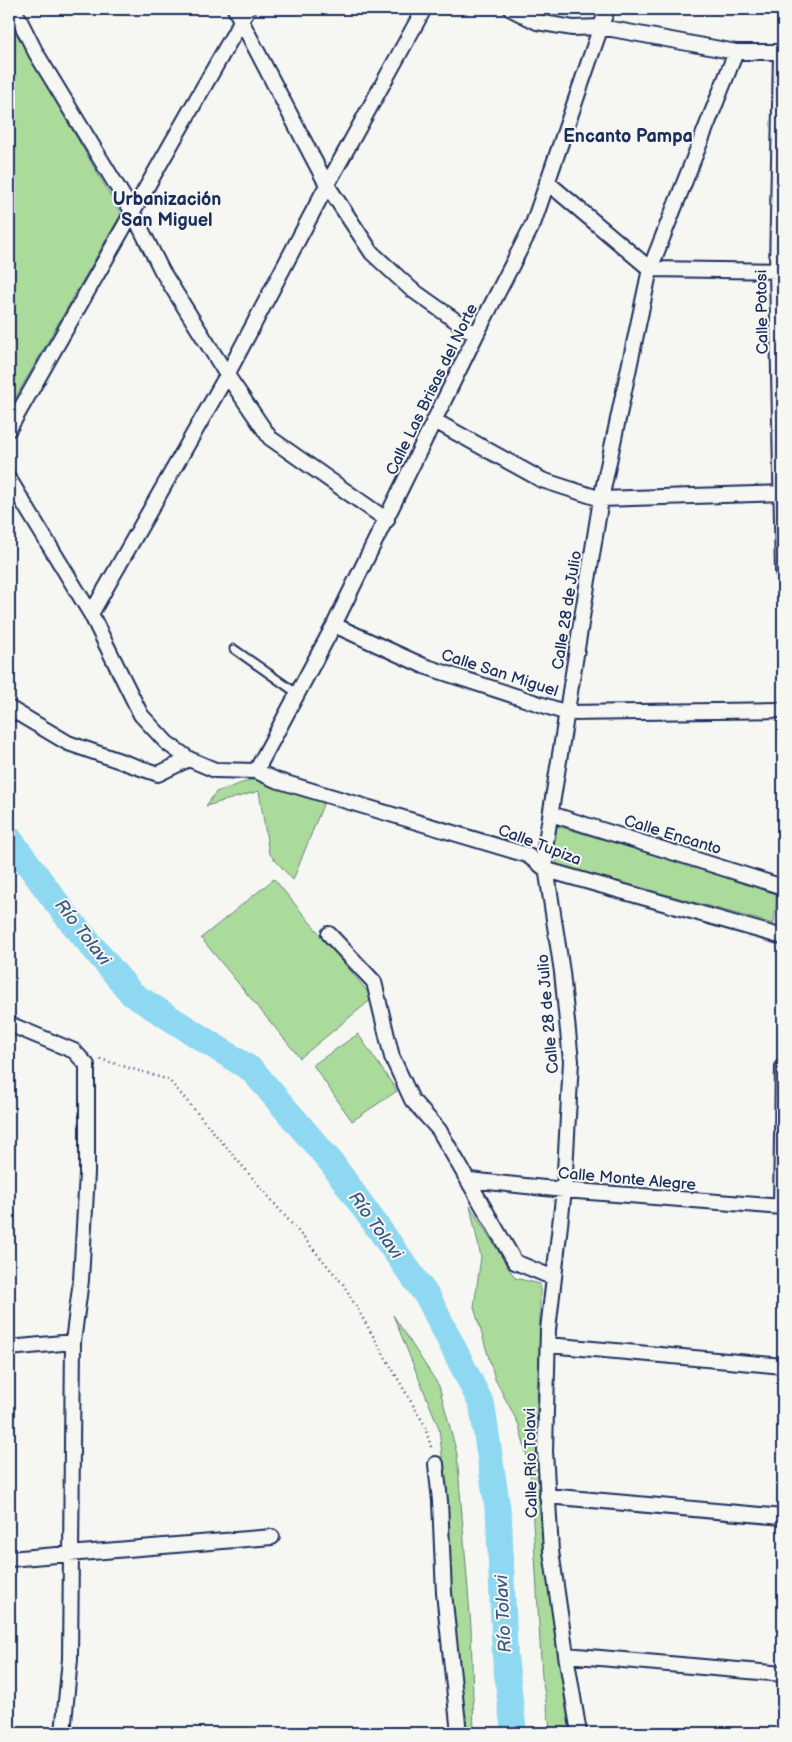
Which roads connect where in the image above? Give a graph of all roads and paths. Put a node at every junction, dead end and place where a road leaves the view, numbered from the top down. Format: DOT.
graph roads {
  1 [pos="424,9"];
  2 [pos="511,9"];
  3 [pos="607,9"];
  4 [pos="242,13"];
  5 [pos="13,15"];
  6 [pos="601,27"];
  7 [pos="736,52"];
  8 [pos="782,52"];
  9 [pos="547,182"];
  10 [pos="327,185"];
  11 [pos="132,212"];
  12 [pos="650,269"];
  13 [pos="780,271"];
  14 [pos="476,335"];
  15 [pos="227,375"];
  16 [pos="435,421"];
  17 [pos="9,429"];
  18 [pos="9,479"];
  19 [pos="782,493"];
  20 [pos="601,500"];
  21 [pos="387,520"];
  22 [pos="783,572"];
  23 [pos="91,614"];
  24 [pos="334,625"];
  25 [pos="234,648"];
  26 [pos="298,694"];
  27 [pos="9,708"];
  28 [pos="783,710"];
  29 [pos="567,713"];
  30 [pos="189,760"];
  31 [pos="256,771"];
  32 [pos="551,814"];
  33 [pos="547,870"];
  34 [pos="783,887"];
  35 [pos="329,934"];
  36 [pos="783,937"];
  37 [pos="9,1024"];
  38 [pos="74,1051"];
  39 [pos="783,1066"];
  40 [pos="469,1180"];
  41 [pos="564,1190"];
  42 [pos="782,1207"];
  43 [pos="554,1278"];
  44 [pos="73,1342"];
  45 [pos="548,1345"];
  46 [pos="9,1348"];
  47 [pos="783,1366"];
  48 [pos="436,1464"];
  49 [pos="547,1496"];
  50 [pos="783,1517"];
  51 [pos="272,1537"];
  52 [pos="71,1555"];
  53 [pos="9,1559"];
  54 [pos="566,1655"];
  55 [pos="783,1674"];
  56 [pos="62,1733"];
  57 [pos="154,1733"];
  58 [pos="257,1733"];
  59 [pos="458,1733"];
  60 [pos="579,1733"];
  1 -- 10 [label="street"];
  2 -- 6 [label="street"];
  3 -- 6 [label="street, Calle Las Brisas del Norte"];
  4 -- 10 [label="street"];
  4 -- 11 [label="street"];
  5 -- 11 [label="street"];
  6 -- 7 [label="street"];
  6 -- 9 [label="street, Calle Las Brisas del Norte"];
  7 -- 8 [label="street"];
  7 -- 12 [label="street, Calle 28 de Julio"];
  8 -- 13 [label="street, Calle Potosi"];
  9 -- 12 [label="street"];
  9 -- 14 [label="street, Calle Las Brisas del Norte"];
  10 -- 14 [label="street"];
  10 -- 15 [label="street"];
  11 -- 15 [label="street"];
  11 -- 17 [label="street"];
  12 -- 13 [label="street"];
  12 -- 20 [label="street, Calle 28 de Julio"];
  13 -- 19 [label="street, Calle Potosi"];
  14 -- 16 [label="street, Calle Las Brisas del Norte"];
  15 -- 21 [label="street"];
  15 -- 23 [label="street"];
  16 -- 20 [label="street"];
  16 -- 21 [label="street, Calle Las Brisas del Norte"];
  18 -- 23 [label="street"];
  19 -- 20 [label="street"];
  19 -- 22 [label="street, Calle Potosi"];
  20 -- 29 [label="street, Calle 28 de Julio"];
  21 -- 24 [label="street, Calle Las Brisas del Norte"];
  23 -- 30 [label="street"];
  24 -- 26 [label="street, Calle Las Brisas del Norte"];
  24 -- 29 [label="street, Calle San Miguel"];
  25 -- 26 [label="lane"];
  26 -- 31 [label="street, Calle Las Brisas del Norte"];
  27 -- 30 [label="street"];
  28 -- 29 [label="street, Calle San Miguel"];
  29 -- 32 [label="street, Calle 28 de Julio"];
  30 -- 31 [label="street"];
  31 -- 33 [label="street, Calle Tupiza"];
  32 -- 33 [label="street, Calle 28 de Julio"];
  32 -- 34 [label="street, Calle Encanto"];
  33 -- 36 [label="street, Calle Tupiza"];
  33 -- 41 [label="street, Calle 28 de Julio"];
  35 -- 40 [label="street"];
  37 -- 38 [label="street"];
  38 -- 44 [label="street"];
  38 -- 48 [label="path"];
  39 -- 42 [label="street"];
  40 -- 41 [label="street, Calle Monte Alegre"];
  40 -- 43 [label="street"];
  41 -- 42 [label="street, Calle Monte Alegre"];
  41 -- 43 [label="street, Calle Río Tolavi"];
  43 -- 45 [label="street, Calle Río Tolavi"];
  44 -- 46 [label="street"];
  44 -- 52 [label="street"];
  45 -- 47 [label="street"];
  45 -- 49 [label="street, Calle Río Tolavi"];
  48 -- 59 [label="street"];
  49 -- 50 [label="street"];
  49 -- 54 [label="street, Calle Río Tolavi"];
  51 -- 52 [label="street"];
  52 -- 53 [label="street"];
  52 -- 56 [label="street"];
  54 -- 55 [label="street"];
  54 -- 60 [label="street, Calle Río Tolavi"];
  57 -- 58 [label="path"];
}
